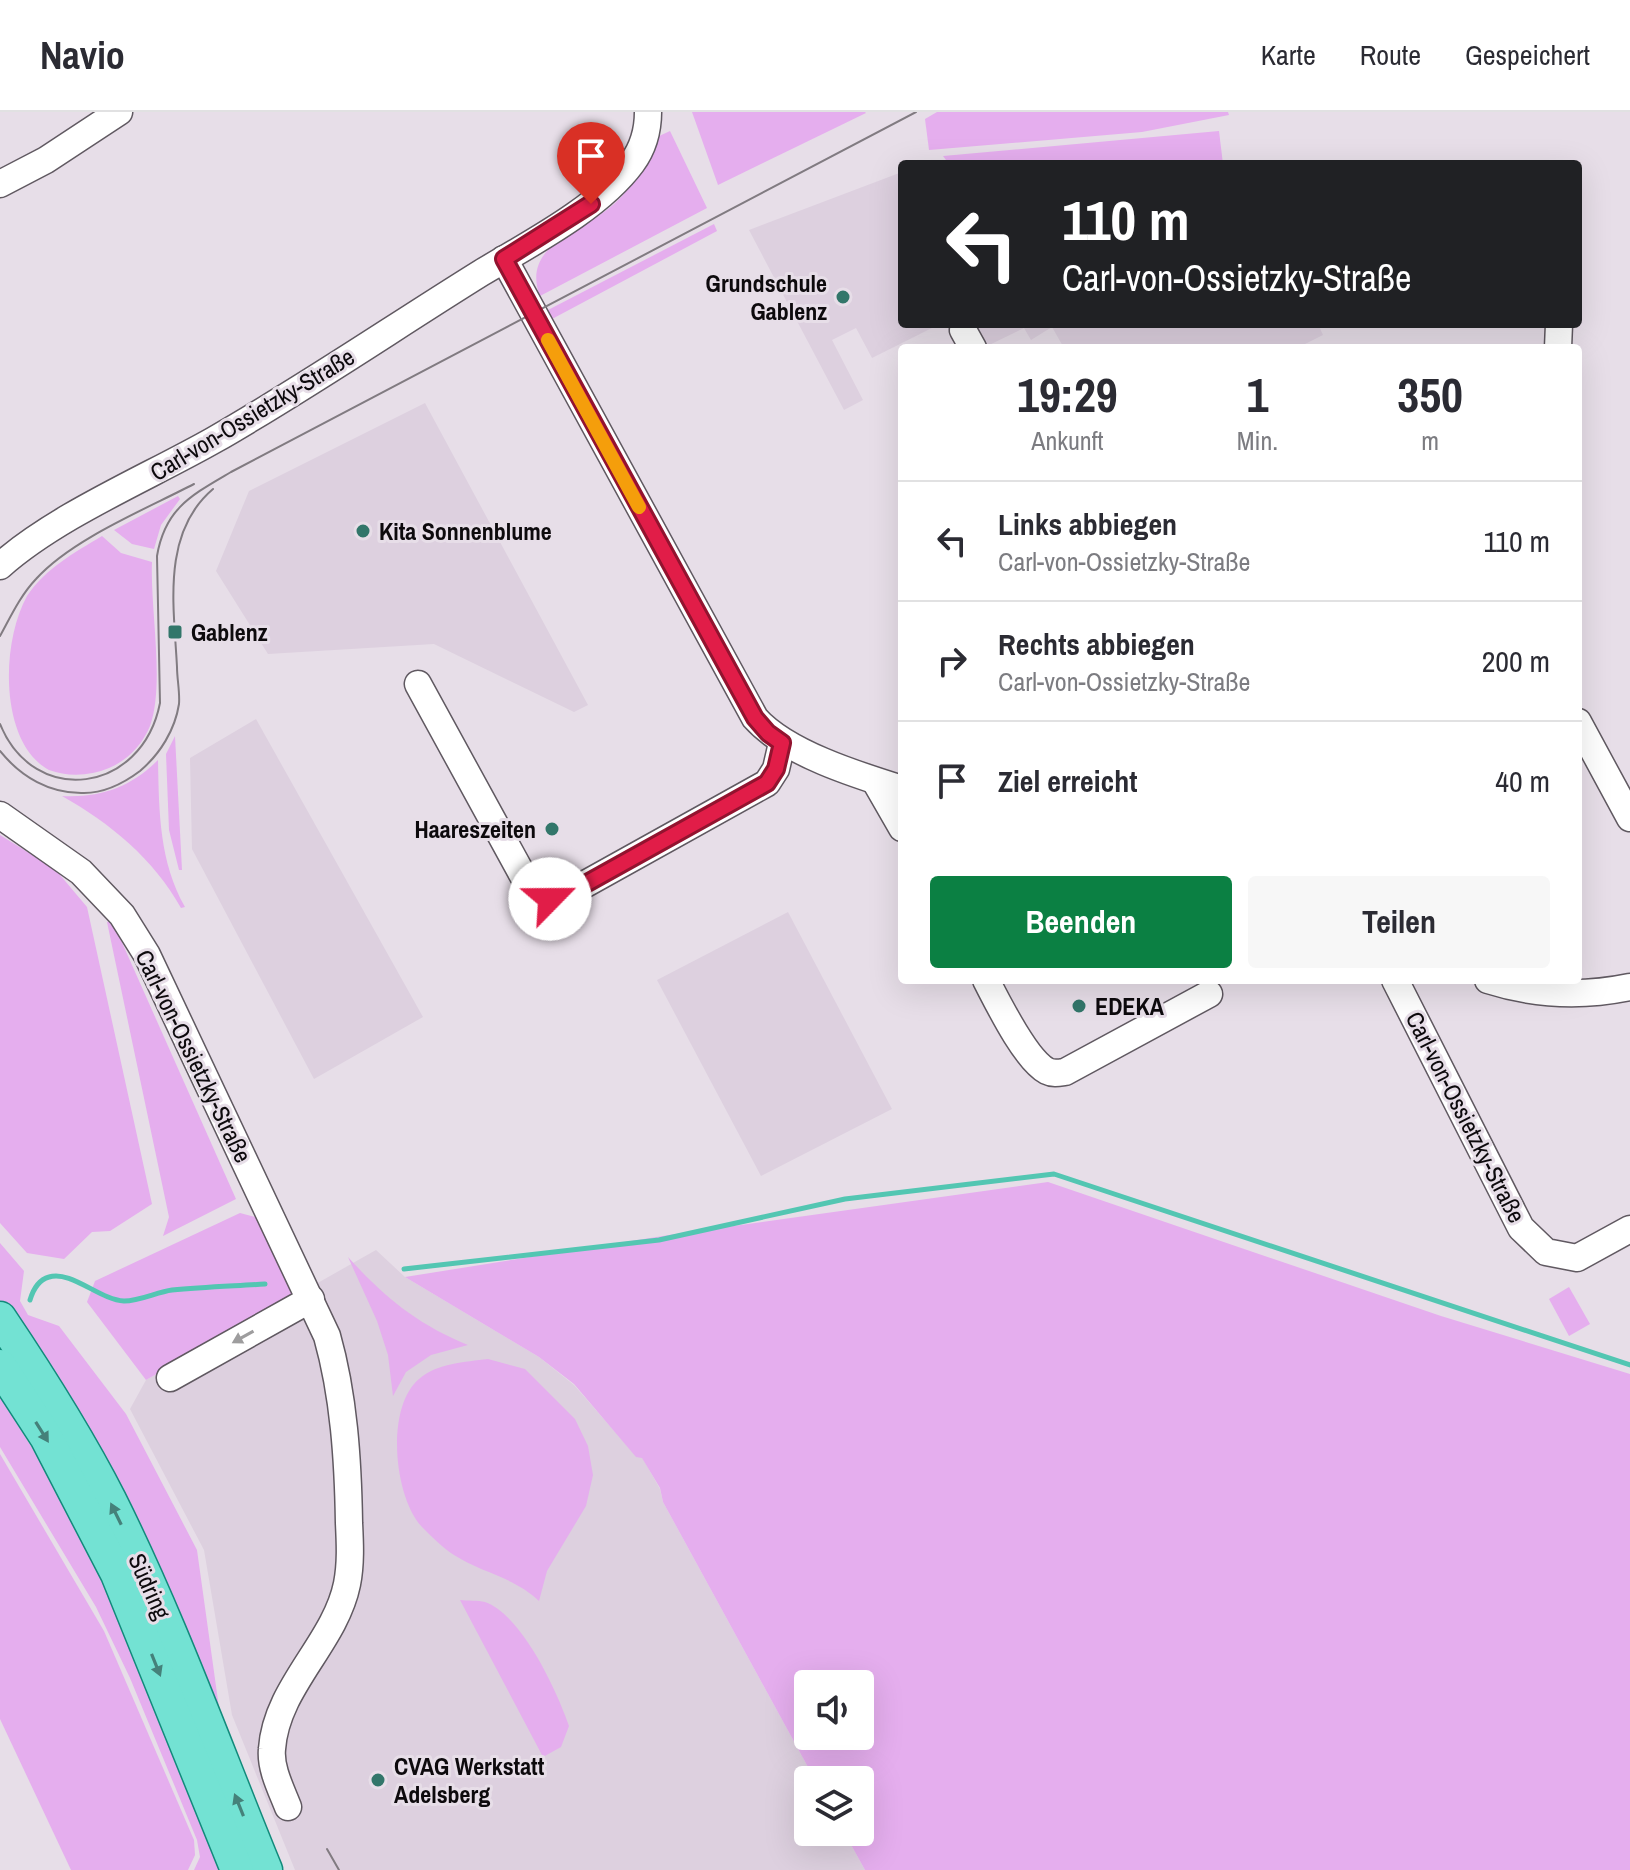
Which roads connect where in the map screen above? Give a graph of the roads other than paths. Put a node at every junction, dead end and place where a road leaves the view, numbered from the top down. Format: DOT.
graph roads {
  1 [pos="119,112"];
  2 [pos="648,112"];
  3 [pos="0,184"];
  4 [pos="504,259"];
  5 [pos="0,566"];
  6 [pos="418,684"];
  7 [pos="1582,729"];
  8 [pos="782,743"];
  9 [pos="875,781"];
  10 [pos="898,788"];
  11 [pos="0,815"];
  12 [pos="1630,818"];
  13 [pos="898,821"];
  14 [pos="988,984"];
  15 [pos="1397,984"];
  16 [pos="1500,984"];
  17 [pos="1630,987"];
  18 [pos="1209,994"];
  19 [pos="1630,1229"];
  20 [pos="311,1299"];
  21 [pos="0,1318"];
  22 [pos="0,1366"];
  23 [pos="170,1378"];
  24 [pos="288,1807"];
  25 [pos="237,1870"];
  26 [pos="266,1870"];
  1 -- 3 [label="street"];
  2 -- 4 [label="street, Carl-von-Ossietzky-Straße"];
  4 -- 5 [label="street, Carl-von-Ossietzky-Straße"];
  4 -- 8 [label="street"];
  6 -- 8 [label="street"];
  7 -- 12 [label="street"];
  8 -- 9 [label="street"];
  9 -- 10 [label="street"];
  9 -- 13 [label="street"];
  11 -- 20 [label="street, Carl-von-Ossietzky-Straße"];
  14 -- 18 [label="street"];
  15 -- 19 [label="street, Carl-von-Ossietzky-Straße"];
  16 -- 17 [label="street"];
  20 -- 23 [label="street, one-way"];
  20 -- 24 [label="street, Carl-von-Ossietzky-Straße"];
  26 -- 21 [label="main road, Südring, one-way"];
  22 -- 25 [label="main road, Südring, one-way"];
}
